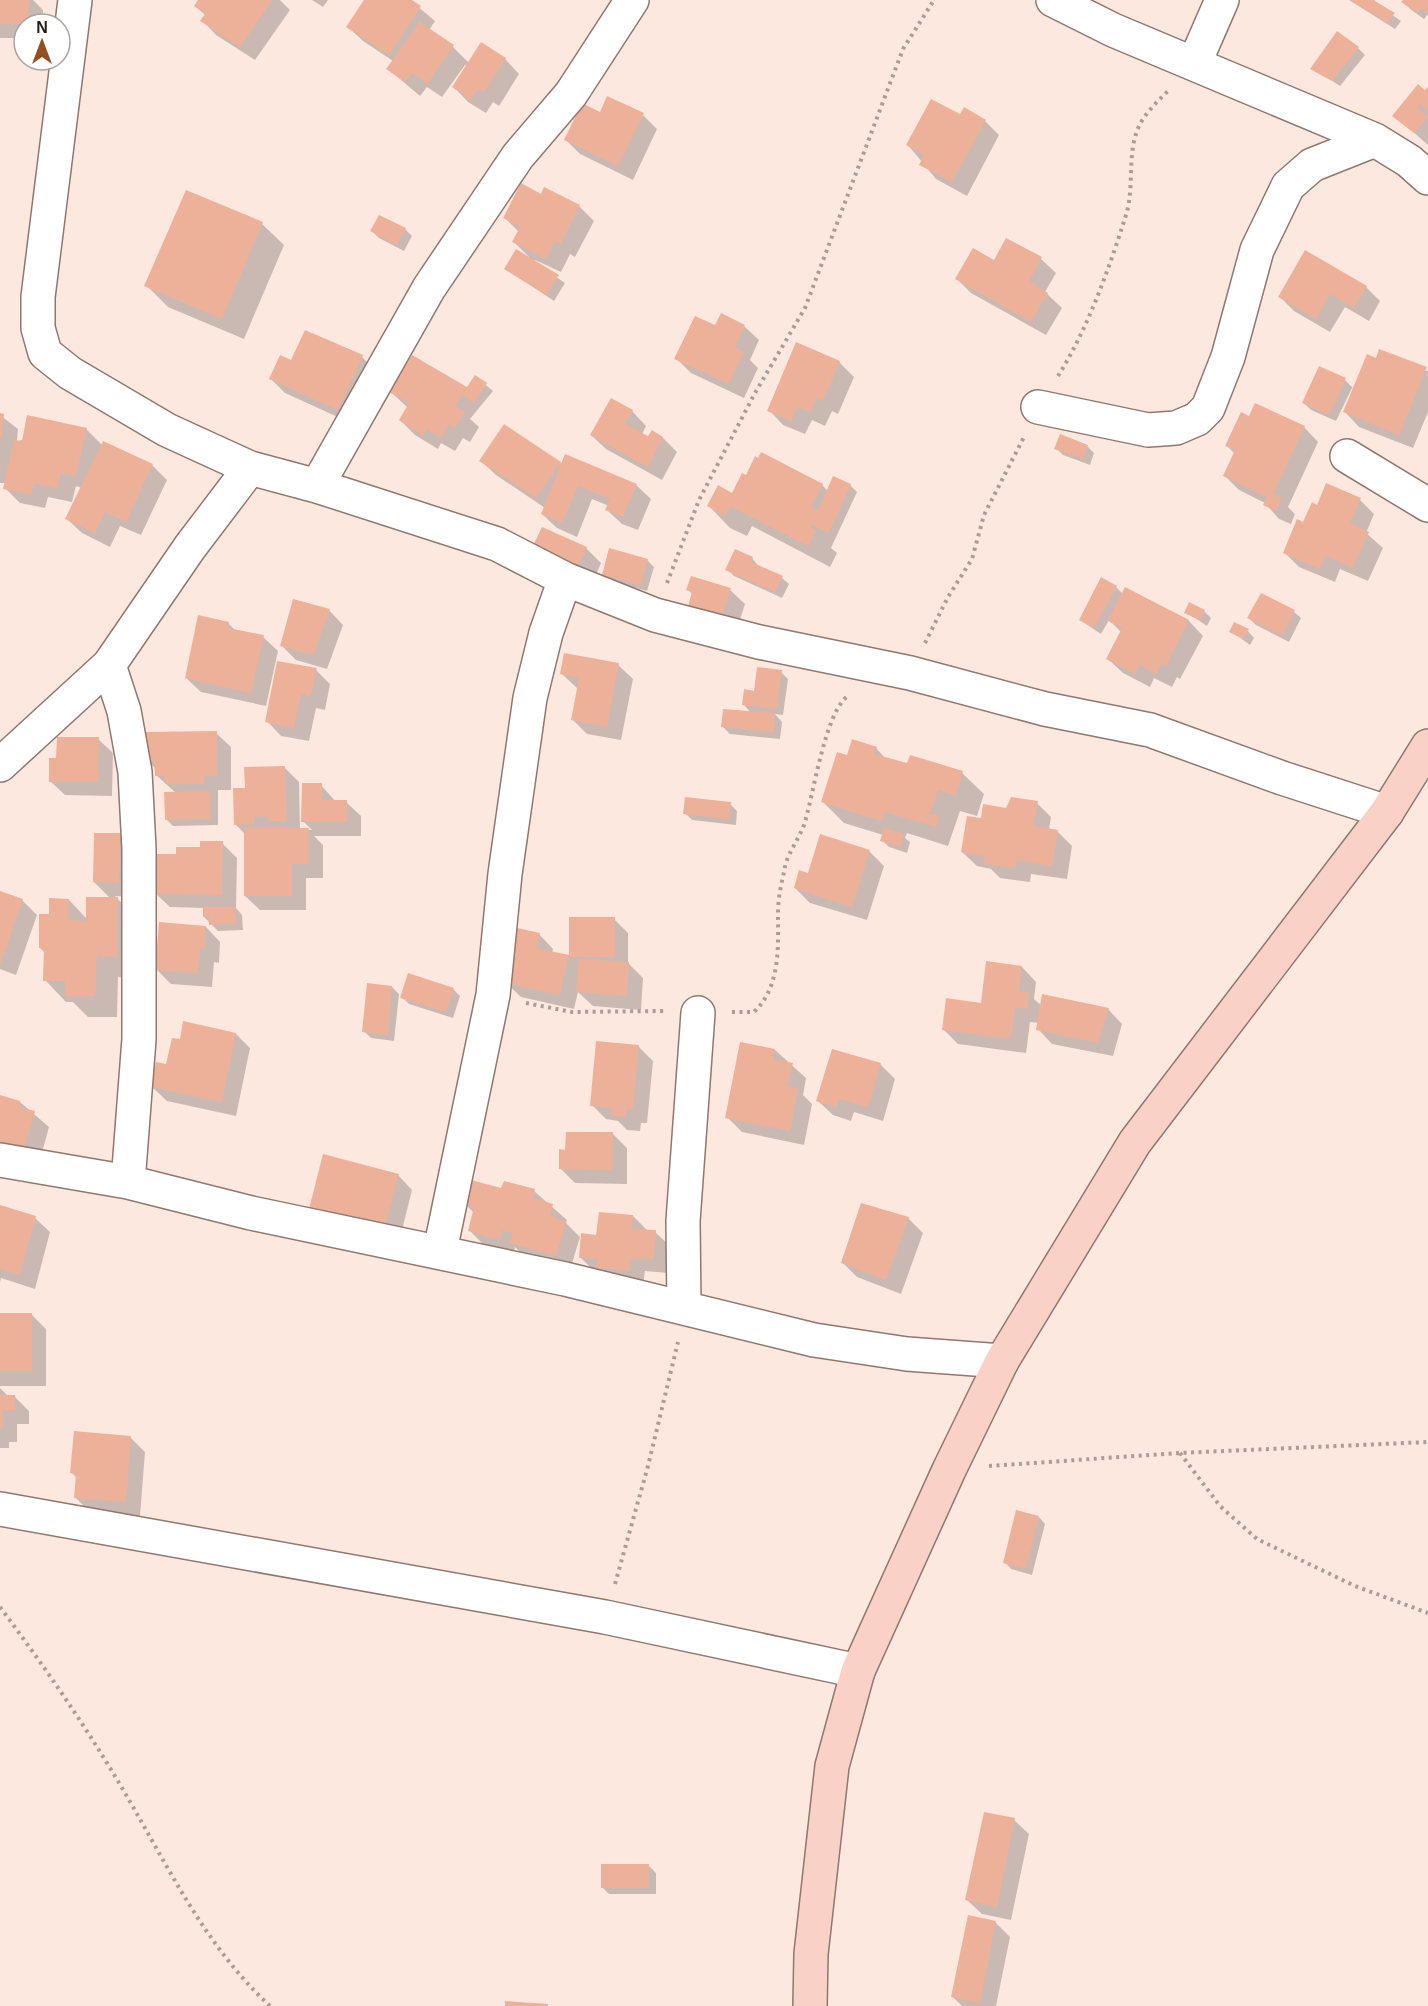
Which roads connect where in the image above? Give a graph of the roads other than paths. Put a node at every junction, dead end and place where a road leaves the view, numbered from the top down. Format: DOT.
graph roads {
  1 [pos="75,0"];
  2 [pos="632,0"];
  3 [pos="1053,0"];
  4 [pos="1222,0"];
  5 [pos="1195,62"];
  6 [pos="1375,140"];
  7 [pos="1428,178"];
  8 [pos="1038,407"];
  9 [pos="1347,456"];
  10 [pos="250,468"];
  11 [pos="317,486"];
  12 [pos="1428,505"];
  13 [pos="565,579"];
  14 [pos="109,664"];
  15 [pos="1428,746"];
  16 [pos="0,765"];
  17 [pos="1387,812"];
  18 [pos="698,1013"];
  19 [pos="0,1160"];
  20 [pos="128,1182"];
  21 [pos="440,1251"];
  22 [pos="684,1307"];
  23 [pos="1002,1361"];
  24 [pos="0,1509"];
  25 [pos="858,1671"];
  26 [pos="810,2006"];
  1 -- 10 [label="street"];
  2 -- 11 [label="street"];
  3 -- 5 [label="street"];
  4 -- 5 [label="street"];
  5 -- 6 [label="street"];
  6 -- 7 [label="street"];
  6 -- 8 [label="street"];
  9 -- 12 [label="street"];
  10 -- 11 [label="street"];
  10 -- 14 [label="street"];
  11 -- 13 [label="street"];
  13 -- 17 [label="street"];
  13 -- 21 [label="street"];
  14 -- 16 [label="street"];
  14 -- 20 [label="street"];
  15 -- 17 [label="main road"];
  17 -- 23 [label="main road"];
  18 -- 22 [label="street"];
  19 -- 20 [label="street"];
  20 -- 21 [label="street"];
  21 -- 22 [label="street"];
  22 -- 23 [label="street"];
  23 -- 25 [label="main road"];
  24 -- 25 [label="street"];
  25 -- 26 [label="main road"];
}
